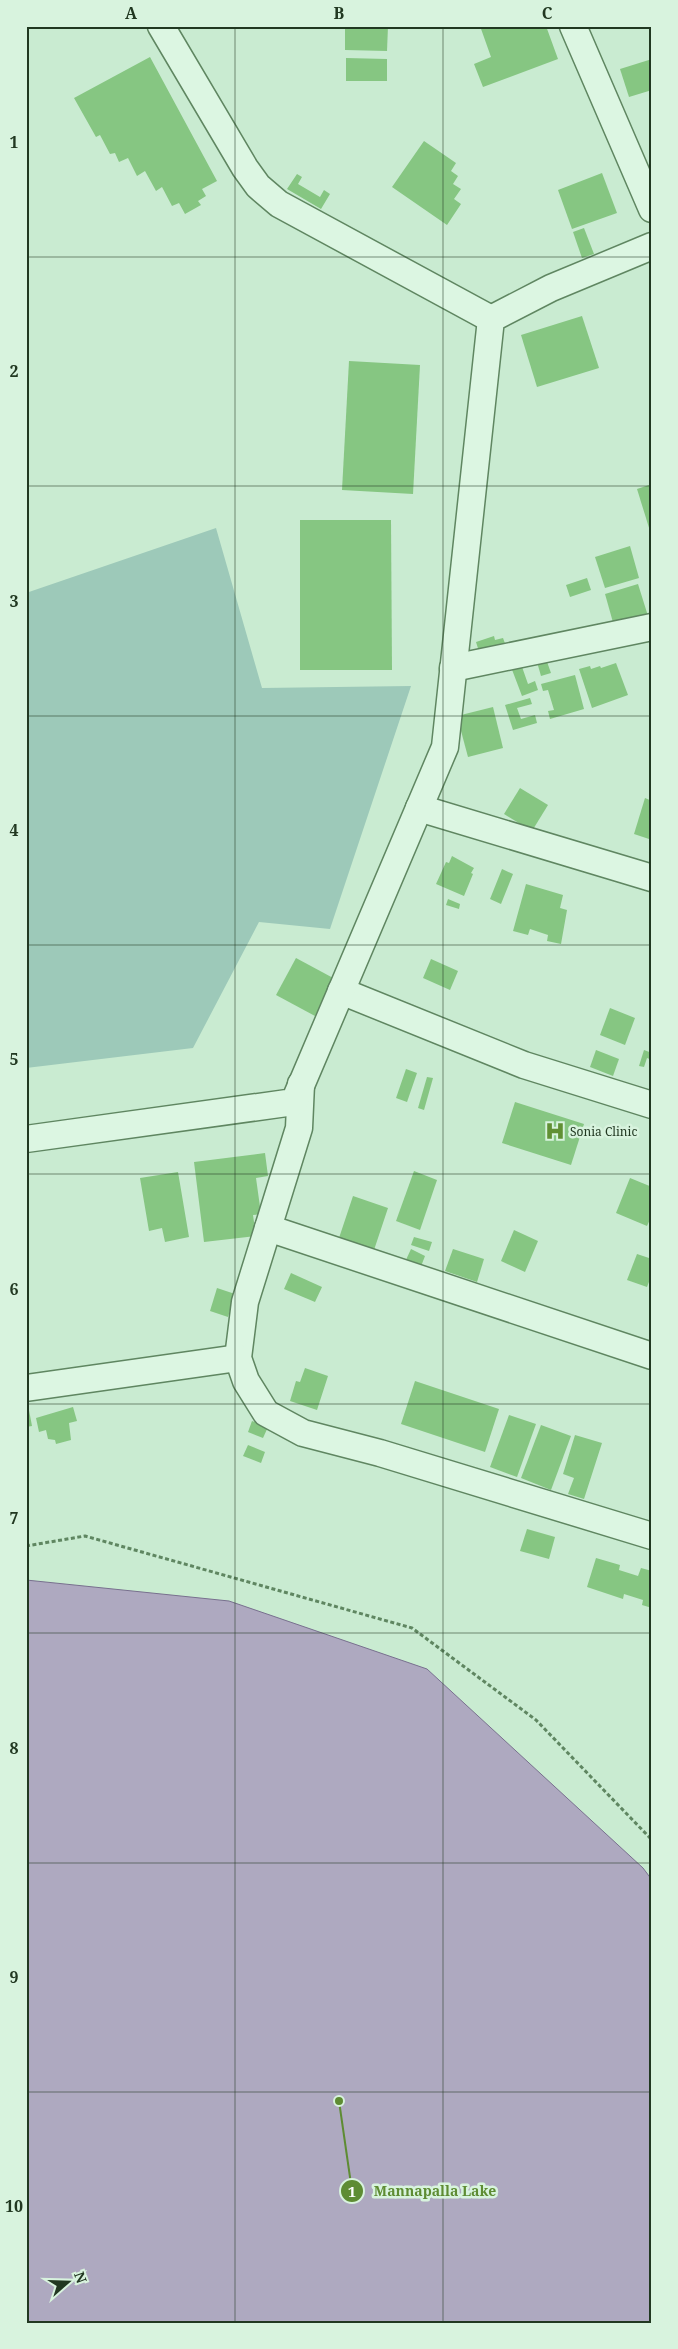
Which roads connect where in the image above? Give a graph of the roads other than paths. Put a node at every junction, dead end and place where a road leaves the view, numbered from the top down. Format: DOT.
graph roads {
  1 [pos="160,26"];
  2 [pos="573,26"];
  3 [pos="652,209"];
  4 [pos="652,246"];
  5 [pos="491,319"];
  6 [pos="652,627"];
  7 [pos="453,668"];
  8 [pos="419,808"];
  9 [pos="652,878"];
  10 [pos="341,991"];
  11 [pos="301,1084"];
  12 [pos="652,1105"];
  13 [pos="26,1139"];
  14 [pos="268,1228"];
  15 [pos="652,1356"];
  16 [pos="238,1358"];
  17 [pos="26,1388"];
  18 [pos="652,1536"];
  1 -- 5 [label="street"];
  2 -- 3 [label="street"];
  4 -- 5 [label="street"];
  5 -- 7 [label="street"];
  6 -- 7 [label="street"];
  7 -- 8 [label="street"];
  8 -- 9 [label="street"];
  8 -- 10 [label="street"];
  10 -- 11 [label="street"];
  10 -- 12 [label="street"];
  11 -- 13 [label="street"];
  11 -- 14 [label="street"];
  14 -- 15 [label="street"];
  14 -- 16 [label="street"];
  16 -- 17 [label="street"];
  16 -- 18 [label="street"];
}
